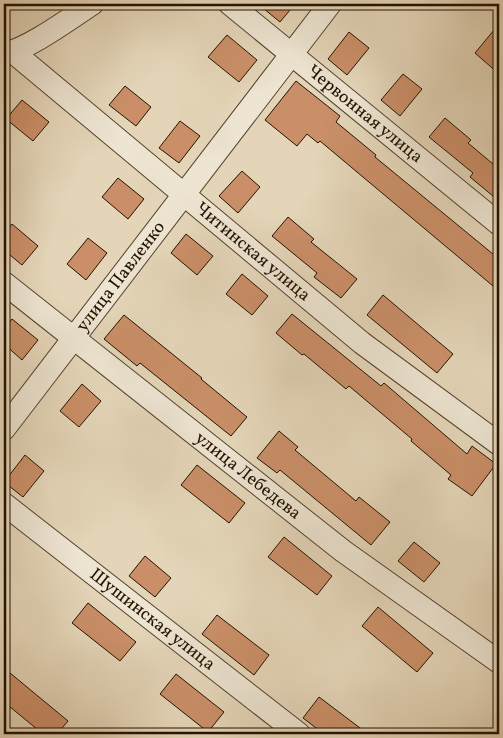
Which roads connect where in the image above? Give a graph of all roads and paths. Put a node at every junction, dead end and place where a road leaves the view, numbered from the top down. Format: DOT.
graph roads {
  1 [pos="92,4"];
  2 [pos="230,4"];
  3 [pos="330,4"];
  4 [pos="8,53"];
  5 [pos="291,55"];
  6 [pos="184,196"];
  7 [pos="499,224"];
  8 [pos="4,282"];
  9 [pos="73,337"];
  10 [pos="4,429"];
  11 [pos="499,444"];
  12 [pos="4,504"];
  13 [pos="499,662"];
  14 [pos="299,734"];
  1 -- 4 [label="street"];
  2 -- 5 [label="street, Червонная улица"];
  3 -- 5 [label="street, улица Павленко"];
  4 -- 6 [label="street, Читинская улица"];
  5 -- 6 [label="street, улица Павленко"];
  5 -- 7 [label="street, Червонная улица"];
  6 -- 9 [label="street, улица Павленко"];
  6 -- 11 [label="street, Читинская улица"];
  8 -- 9 [label="street, улица Лебедева"];
  9 -- 10 [label="street, улица Павленко"];
  9 -- 13 [label="street, улица Лебедева"];
  12 -- 14 [label="street, Шушинская улица"];
}
